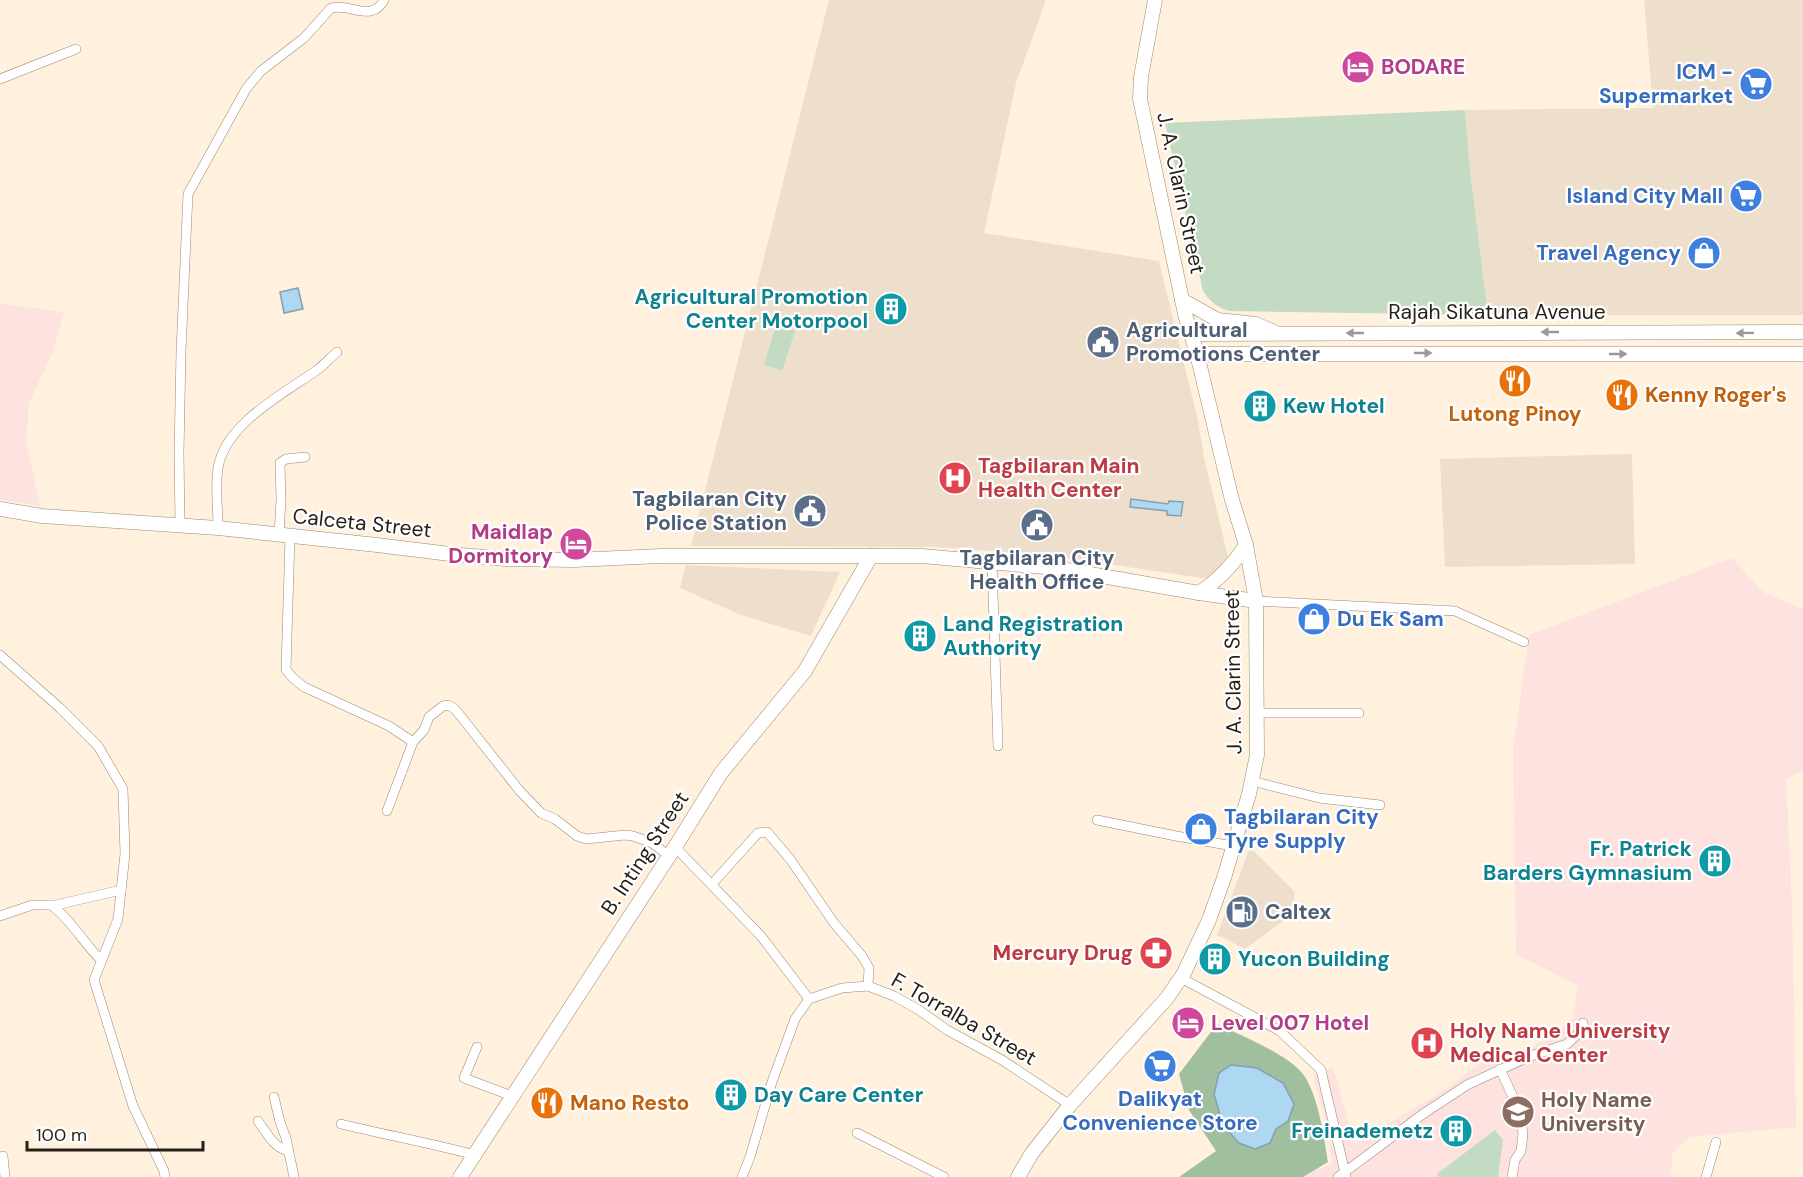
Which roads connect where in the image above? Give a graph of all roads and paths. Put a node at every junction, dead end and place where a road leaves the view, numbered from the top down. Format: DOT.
graph roads {
  1 [pos="384,0"];
  2 [pos="1155,0"];
  3 [pos="76,49"];
  4 [pos="0,79"];
  5 [pos="1182,300"];
  6 [pos="1803,332"];
  7 [pos="1480,333"];
  8 [pos="1191,334"];
  9 [pos="1275,334"];
  10 [pos="337,352"];
  11 [pos="1197,354"];
  12 [pos="1482,354"];
  13 [pos="1803,354"];
  14 [pos="306,457"];
  15 [pos="0,509"];
  16 [pos="180,525"];
  17 [pos="218,528"];
  18 [pos="284,536"];
  19 [pos="1246,545"];
  20 [pos="871,556"];
  21 [pos="992,562"];
  22 [pos="1199,593"];
  23 [pos="1256,601"];
  24 [pos="1524,642"];
  25 [pos="0,655"];
  26 [pos="1256,713"];
  27 [pos="1359,713"];
  28 [pos="413,742"];
  29 [pos="998,746"];
  30 [pos="1252,782"];
  31 [pos="1380,804"];
  32 [pos="387,811"];
  33 [pos="1097,820"];
  34 [pos="1233,846"];
  35 [pos="672,851"];
  36 [pos="712,884"];
  37 [pos="122,890"];
  38 [pos="51,905"];
  39 [pos="0,916"];
  40 [pos="101,960"];
  41 [pos="1181,978"];
  42 [pos="868,986"];
  43 [pos="809,999"];
  44 [pos="1583,1023"];
  45 [pos="477,1047"];
  46 [pos="1500,1069"];
  47 [pos="512,1096"];
  48 [pos="274,1097"];
  49 [pos="1070,1105"];
  50 [pos="280,1122"];
  51 [pos="341,1124"];
  52 [pos="857,1133"];
  53 [pos="1716,1142"];
  54 [pos="288,1151"];
  55 [pos="474,1155"];
  56 [pos="3,1156"];
  57 [pos="1343,1176"];
  58 [pos="5,1177"];
  59 [pos="165,1177"];
  60 [pos="294,1177"];
  61 [pos="460,1177"];
  62 [pos="742,1177"];
  63 [pos="944,1177"];
  64 [pos="1018,1177"];
  65 [pos="1512,1177"];
  66 [pos="1706,1177"];
  1 -- 16 [label="street"];
  2 -- 5 [label="main road, J. A. Clarin Street"];
  3 -- 4 [label="street"];
  5 -- 8 [label="main road, J. A. Clarin Street"];
  5 -- 9 [label="main road"];
  6 -- 7 [label="main road, Rajah Sikatuna Avenue, one-way"];
  7 -- 9 [label="main road, Rajah Sikatuna Avenue, one-way"];
  7 -- 12 [label="main road"];
  8 -- 9 [label="main road, Rajah Sikatuna Avenue"];
  8 -- 11 [label="main road, J. A. Clarin Street"];
  10 -- 17 [label="street"];
  11 -- 12 [label="main road, one-way"];
  11 -- 19 [label="main road, J. A. Clarin Street"];
  12 -- 13 [label="main road, one-way"];
  14 -- 18 [label="street"];
  15 -- 16 [label="main road, Calceta Street"];
  16 -- 17 [label="main road, Calceta Street"];
  17 -- 18 [label="main road, Calceta Street"];
  18 -- 20 [label="main road, Calceta Street"];
  18 -- 28 [label="street"];
  19 -- 22 [label="main road"];
  19 -- 23 [label="main road, J. A. Clarin Street"];
  20 -- 21 [label="main road, Calceta Street"];
  20 -- 35 [label="main road, B. Inting Street"];
  21 -- 22 [label="main road, Calceta Street"];
  21 -- 29 [label="street"];
  22 -- 23 [label="main road, Calceta Street"];
  23 -- 24 [label="street"];
  23 -- 26 [label="main road, J. A. Clarin Street"];
  25 -- 37 [label="street"];
  26 -- 27 [label="street"];
  26 -- 30 [label="main road, J. A. Clarin Street"];
  28 -- 32 [label="street"];
  28 -- 35 [label="street"];
  30 -- 31 [label="street"];
  30 -- 34 [label="main road, J. A. Clarin Street"];
  33 -- 34 [label="street"];
  34 -- 41 [label="main road, J. A. Clarin Street"];
  35 -- 36 [label="street"];
  35 -- 47 [label="main road, B. Inting Street"];
  36 -- 42 [label="street"];
  36 -- 43 [label="street"];
  37 -- 38 [label="street"];
  37 -- 40 [label="street"];
  38 -- 39 [label="street"];
  38 -- 40 [label="street"];
  40 -- 59 [label="street"];
  41 -- 49 [label="main road, J. A. Clarin Street"];
  41 -- 57 [label="street"];
  42 -- 43 [label="street, F. Torralba Street"];
  42 -- 49 [label="street, F. Torralba Street"];
  43 -- 62 [label="street"];
  44 -- 46 [label="street"];
  45 -- 47 [label="street"];
  46 -- 57 [label="street"];
  46 -- 65 [label="street"];
  47 -- 55 [label="main road, B. Inting Street"];
  48 -- 50 [label="street"];
  49 -- 64 [label="main road, J. A. Clarin Street"];
  50 -- 54 [label="street"];
  50 -- 54 [label="street"];
  51 -- 55 [label="street"];
  52 -- 63 [label="street"];
  53 -- 66 [label="street"];
  54 -- 60 [label="street"];
  55 -- 61 [label="main road, B. Inting Street"];
  56 -- 58 [label="street"];
}
